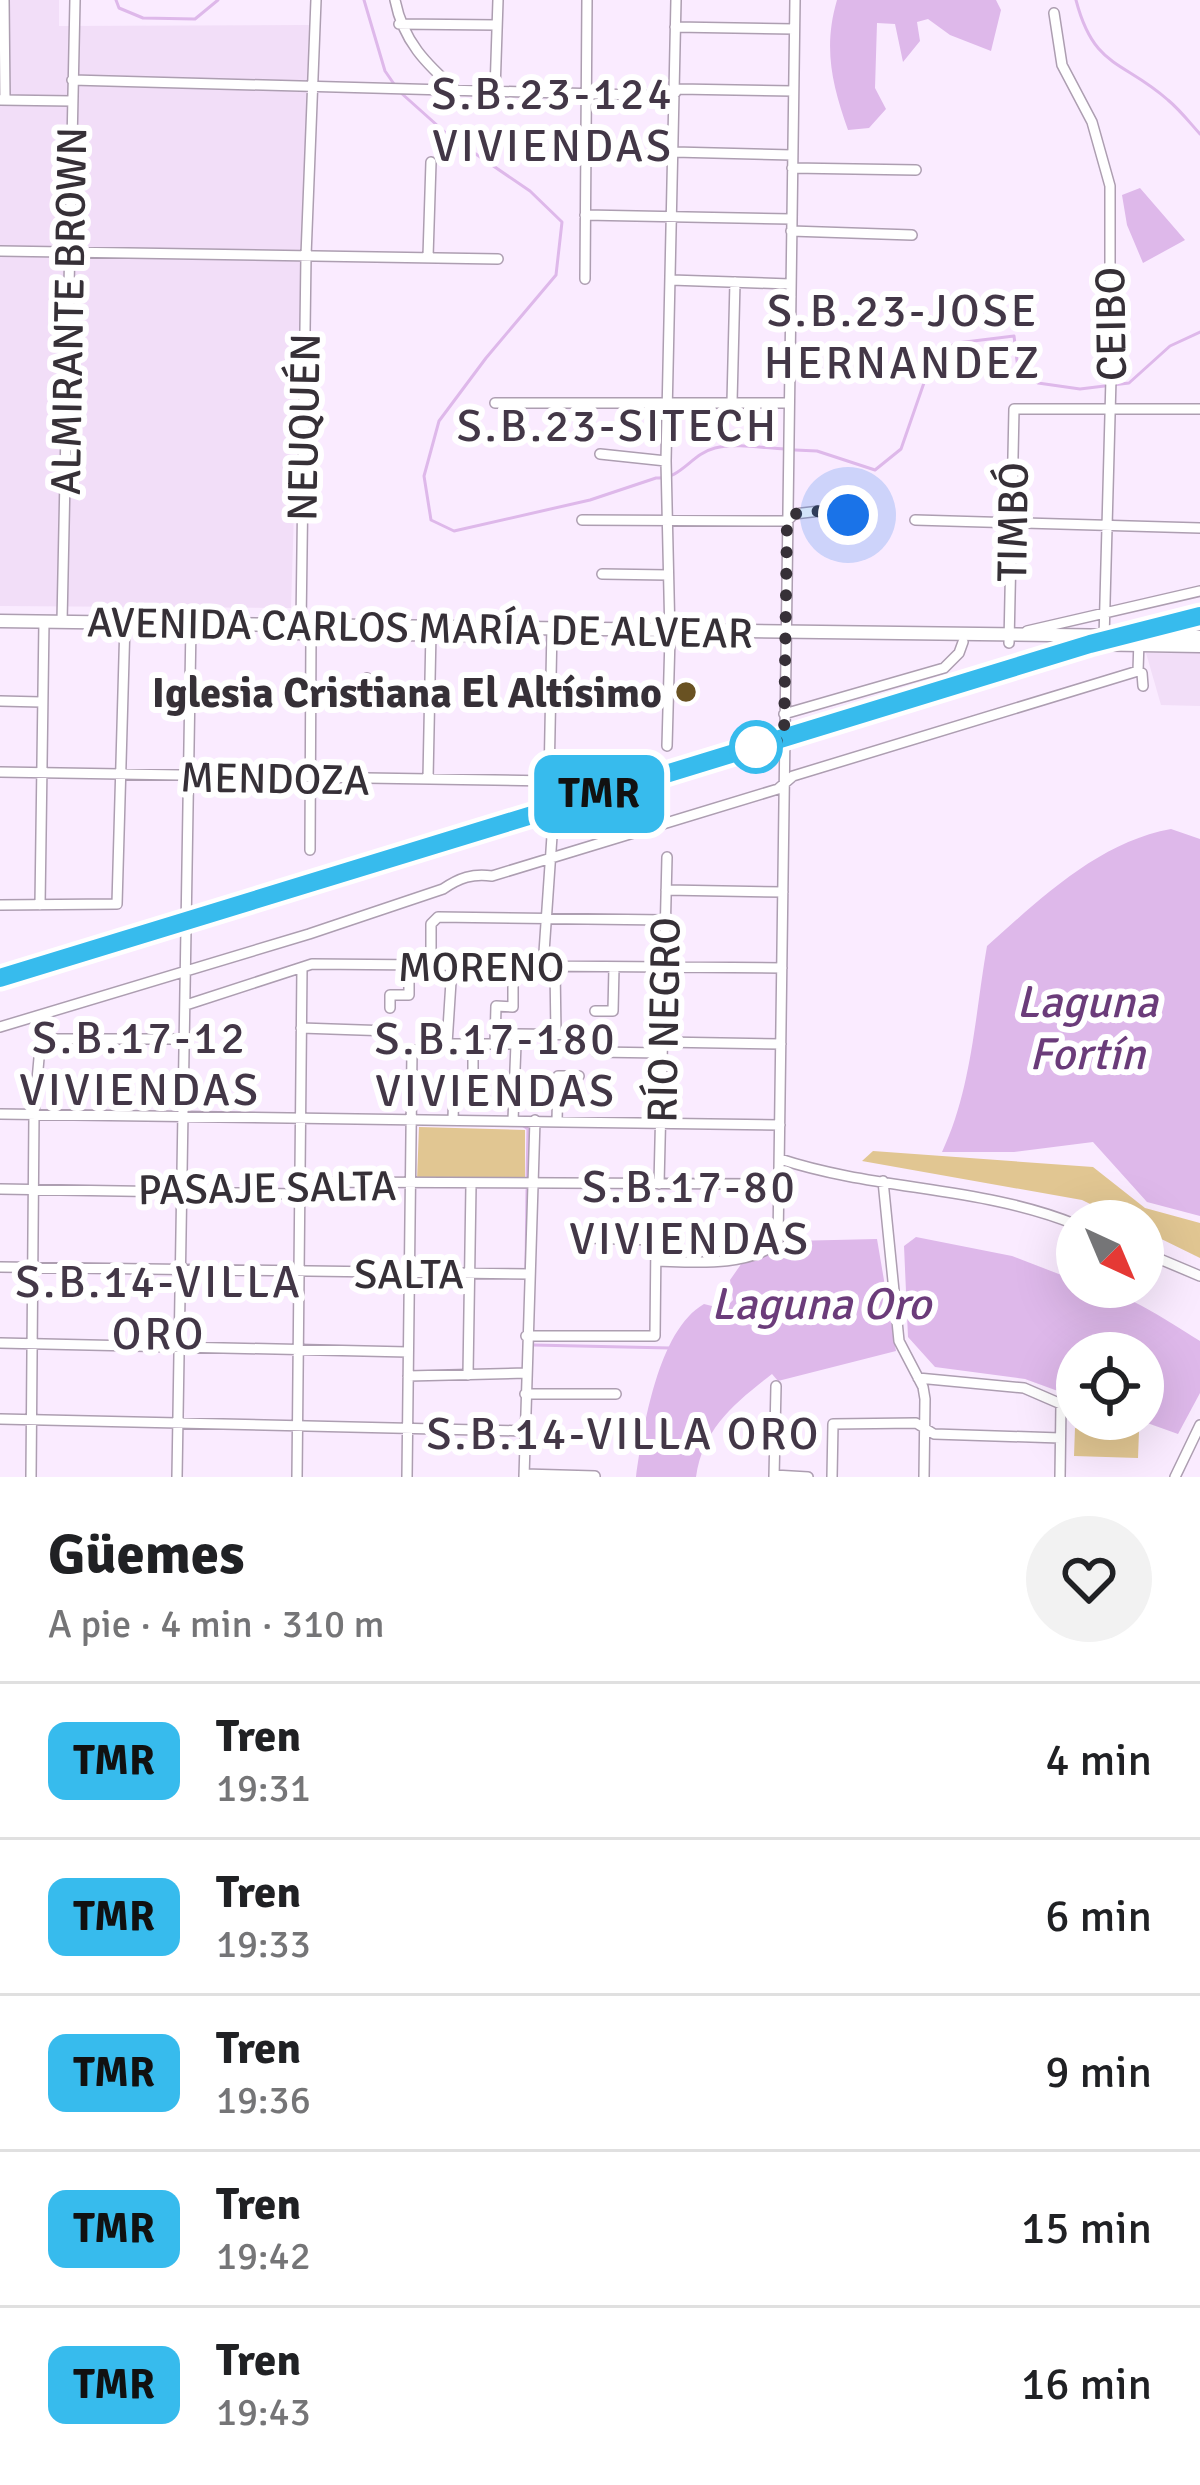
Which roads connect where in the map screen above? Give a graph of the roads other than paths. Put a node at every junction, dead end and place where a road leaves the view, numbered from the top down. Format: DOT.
graph roads {
  1 [pos="4,0"];
  2 [pos="75,0"];
  3 [pos="316,0"];
  4 [pos="395,0"];
  5 [pos="498,0"];
  6 [pos="587,0"];
  7 [pos="676,0"];
  8 [pos="795,0"];
  9 [pos="1054,13"];
  10 [pos="399,24"];
  11 [pos="497,25"];
  12 [pos="675,27"];
  13 [pos="794,29"];
  14 [pos="434,71"];
  15 [pos="73,80"];
  16 [pos="311,84"];
  17 [pos="424,88"];
  18 [pos="457,91"];
  19 [pos="495,91"];
  20 [pos="793,91"];
  21 [pos="587,93"];
  22 [pos="673,95"];
  23 [pos="3,100"];
  24 [pos="72,101"];
  25 [pos="674,152"];
  26 [pos="792,154"];
  27 [pos="431,162"];
  28 [pos="792,168"];
  29 [pos="916,170"];
  30 [pos="584,215"];
  31 [pos="671,217"];
  32 [pos="791,225"];
  33 [pos="912,235"];
  34 [pos="0,251"];
  35 [pos="70,252"];
  36 [pos="306,256"];
  37 [pos="428,257"];
  38 [pos="498,259"];
  39 [pos="584,279"];
  40 [pos="671,280"];
  41 [pos="735,282"];
  42 [pos="790,284"];
  43 [pos="668,401"];
  44 [pos="732,402"];
  45 [pos="495,403"];
  46 [pos="788,404"];
  47 [pos="1110,408"];
  48 [pos="1200,409"];
  49 [pos="600,454"];
  50 [pos="666,471"];
  51 [pos="848,515"];
  52 [pos="582,520"];
  53 [pos="915,520"];
  54 [pos="668,521"];
  55 [pos="787,521"];
  56 [pos="1012,524"];
  57 [pos="1107,528"];
  58 [pos="1200,528"];
  59 [pos="602,574"];
  60 [pos="668,574"];
  61 [pos="1200,591"];
  62 [pos="1107,613"];
  63 [pos="62,622"];
  64 [pos="0,625"];
  65 [pos="44,625"];
  66 [pos="125,626"];
  67 [pos="191,628"];
  68 [pos="306,629"];
  69 [pos="431,630"];
  70 [pos="552,631"];
  71 [pos="670,633"];
  72 [pos="785,636"];
  73 [pos="1010,639"];
  74 [pos="1104,640"];
  75 [pos="1139,641"];
  76 [pos="1200,641"];
  77 [pos="963,642"];
  78 [pos="1138,671"];
  79 [pos="368,678"];
  80 [pos="1142,686"];
  81 [pos="310,698"];
  82 [pos="0,701"];
  83 [pos="41,702"];
  84 [pos="784,714"];
  85 [pos="667,746"];
  86 [pos="0,772"];
  87 [pos="40,772"];
  88 [pos="122,775"];
  89 [pos="189,777"];
  90 [pos="309,778"];
  91 [pos="428,779"];
  92 [pos="784,783"];
  93 [pos="552,836"];
  94 [pos="310,850"];
  95 [pos="548,857"];
  96 [pos="667,857"];
  97 [pos="666,890"];
  98 [pos="783,892"];
  99 [pos="0,904"];
  100 [pos="40,905"];
  101 [pos="545,918"];
  102 [pos="665,920"];
  103 [pos="409,966"];
  104 [pos="431,966"];
  105 [pos="452,966"];
  106 [pos="513,966"];
  107 [pos="549,967"];
  108 [pos="614,967"];
  109 [pos="302,968"];
  110 [pos="664,968"];
  111 [pos="782,968"];
  112 [pos="186,972"];
  113 [pos="186,1005"];
  114 [pos="390,1008"];
  115 [pos="595,1011"];
  116 [pos="0,1027"];
  117 [pos="301,1028"];
  118 [pos="556,1034"];
  119 [pos="185,1040"];
  120 [pos="473,1044"];
  121 [pos="495,1044"];
  122 [pos="516,1044"];
  123 [pos="781,1044"];
  124 [pos="447,1045"];
  125 [pos="663,1047"];
  126 [pos="390,1051"];
  127 [pos="579,1076"];
  128 [pos="0,1114"];
  129 [pos="34,1114"];
  130 [pos="184,1115"];
  131 [pos="303,1117"];
  132 [pos="412,1119"];
  133 [pos="453,1119"];
  134 [pos="512,1120"];
  135 [pos="535,1120"];
  136 [pos="557,1120"];
  137 [pos="660,1122"];
  138 [pos="780,1125"];
  139 [pos="780,1159"];
  140 [pos="883,1181"];
  141 [pos="411,1184"];
  142 [pos="659,1184"];
  143 [pos="779,1184"];
  144 [pos="471,1185"];
  145 [pos="533,1185"];
  146 [pos="302,1188"];
  147 [pos="0,1189"];
  148 [pos="33,1189"];
  149 [pos="182,1191"];
  150 [pos="1056,1217"];
  151 [pos="586,1238"];
  152 [pos="657,1261"];
  153 [pos="1164,1261"];
  154 [pos="0,1267"];
  155 [pos="33,1267"];
  156 [pos="181,1269"];
  157 [pos="300,1272"];
  158 [pos="468,1274"];
  159 [pos="530,1274"];
  160 [pos="409,1275"];
  161 [pos="1200,1276"];
  162 [pos="526,1336"];
  163 [pos="0,1343"];
  164 [pos="31,1343"];
  165 [pos="179,1346"];
  166 [pos="300,1347"];
  167 [pos="408,1352"];
  168 [pos="526,1373"];
  169 [pos="468,1375"];
  170 [pos="408,1376"];
  171 [pos="918,1378"];
  172 [pos="776,1386"];
  173 [pos="525,1394"];
  174 [pos="616,1394"];
  175 [pos="1056,1402"];
  176 [pos="0,1419"];
  177 [pos="34,1419"];
  178 [pos="178,1423"];
  179 [pos="1200,1425"];
  180 [pos="298,1426"];
  181 [pos="925,1429"];
  182 [pos="407,1430"];
  183 [pos="525,1431"];
  184 [pos="1056,1438"];
  185 [pos="1060,1440"];
  186 [pos="1187,1450"];
  187 [pos="1200,1455"];
  188 [pos="595,1475"];
  189 [pos="524,1476"];
  190 [pos="774,1476"];
  191 [pos="31,1477"];
  192 [pos="177,1477"];
  193 [pos="297,1477"];
  194 [pos="407,1477"];
  195 [pos="808,1477"];
  196 [pos="832,1477"];
  197 [pos="924,1477"];
  198 [pos="1060,1477"];
  199 [pos="1174,1477"];
  1 -- 23 [label="street"];
  2 -- 15 [label="street, ALMIRANTE BROWN"];
  3 -- 16 [label="street, NEUQUÉN"];
  4 -- 10 [label="street"];
  5 -- 11 [label="street"];
  6 -- 21 [label="street"];
  7 -- 12 [label="street"];
  8 -- 13 [label="street"];
  9 -- 47 [label="street, CEIBO"];
  10 -- 11 [label="street"];
  10 -- 14 [label="street"];
  11 -- 19 [label="street"];
  12 -- 13 [label="street"];
  12 -- 22 [label="street"];
  13 -- 20 [label="street"];
  14 -- 17 [label="street"];
  14 -- 18 [label="street"];
  15 -- 16 [label="street"];
  15 -- 24 [label="street, ALMIRANTE BROWN"];
  16 -- 17 [label="street"];
  16 -- 36 [label="street, NEUQUÉN"];
  17 -- 18 [label="street"];
  18 -- 19 [label="street"];
  19 -- 21 [label="street"];
  20 -- 22 [label="street"];
  20 -- 26 [label="street"];
  21 -- 22 [label="street"];
  21 -- 30 [label="street"];
  22 -- 25 [label="street"];
  23 -- 24 [label="street"];
  24 -- 35 [label="street, ALMIRANTE BROWN"];
  25 -- 26 [label="street"];
  25 -- 31 [label="street"];
  26 -- 28 [label="street"];
  27 -- 37 [label="street"];
  28 -- 29 [label="street"];
  28 -- 32 [label="street"];
  30 -- 31 [label="street"];
  30 -- 39 [label="street"];
  31 -- 32 [label="street"];
  31 -- 40 [label="street"];
  32 -- 33 [label="street"];
  32 -- 42 [label="street"];
  34 -- 35 [label="street"];
  35 -- 36 [label="street"];
  35 -- 63 [label="street, ALMIRANTE BROWN"];
  36 -- 37 [label="street"];
  36 -- 68 [label="street, NEUQUÉN"];
  37 -- 38 [label="street"];
  40 -- 41 [label="street"];
  40 -- 43 [label="street"];
  41 -- 42 [label="street"];
  41 -- 44 [label="street"];
  42 -- 46 [label="street"];
  43 -- 44 [label="street"];
  43 -- 45 [label="street"];
  43 -- 50 [label="street"];
  44 -- 46 [label="street"];
  46 -- 55 [label="street"];
  47 -- 48 [label="street"];
  47 -- 56 [label="street, TIMBÓ"];
  47 -- 57 [label="street, CEIBO"];
  49 -- 50 [label="street"];
  50 -- 54 [label="street"];
  51 -- 55 [label="street"];
  52 -- 54 [label="street"];
  53 -- 56 [label="street"];
  54 -- 55 [label="street"];
  54 -- 60 [label="street"];
  55 -- 72 [label="street"];
  56 -- 57 [label="street"];
  56 -- 73 [label="street, TIMBÓ"];
  57 -- 58 [label="street"];
  57 -- 62 [label="street, CEIBO"];
  59 -- 60 [label="street"];
  60 -- 71 [label="street"];
  61 -- 62 [label="street"];
  62 -- 73 [label="street"];
  62 -- 74 [label="street, CEIBO"];
  63 -- 65 [label="main road, AVENIDA CARLOS MARÍA DE ALVEAR"];
  63 -- 66 [label="main road, AVENIDA CARLOS MARÍA DE ALVEAR"];
  64 -- 65 [label="main road, AVENIDA CARLOS MARÍA DE ALVEAR"];
  65 -- 66 [label="main road, AVENIDA CARLOS MARÍA DE ALVEAR"];
  65 -- 83 [label="street"];
  66 -- 67 [label="main road, AVENIDA CARLOS MARÍA DE ALVEAR"];
  66 -- 88 [label="street"];
  67 -- 68 [label="main road, AVENIDA CARLOS MARÍA DE ALVEAR"];
  67 -- 89 [label="street"];
  68 -- 69 [label="main road, AVENIDA CARLOS MARÍA DE ALVEAR"];
  68 -- 81 [label="street, NEUQUÉN"];
  69 -- 70 [label="main road, AVENIDA CARLOS MARÍA DE ALVEAR"];
  69 -- 91 [label="street"];
  70 -- 71 [label="main road, AVENIDA CARLOS MARÍA DE ALVEAR"];
  70 -- 91 [label="street, MENDOZA"];
  71 -- 72 [label="main road, AVENIDA CARLOS MARÍA DE ALVEAR"];
  71 -- 85 [label="street"];
  72 -- 73 [label="main road, AVENIDA CARLOS MARÍA DE ALVEAR"];
  72 -- 77 [label="main road, AVENIDA CARLOS MARÍA DE ALVEAR"];
  72 -- 84 [label="street"];
  73 -- 74 [label="main road, AVENIDA CARLOS MARÍA DE ALVEAR"];
  73 -- 77 [label="main road, AVENIDA CARLOS MARÍA DE ALVEAR"];
  74 -- 75 [label="main road, AVENIDA CARLOS MARÍA DE ALVEAR"];
  75 -- 76 [label="main road, AVENIDA CARLOS MARÍA DE ALVEAR"];
  75 -- 78 [label="street"];
  77 -- 84 [label="street"];
  78 -- 80 [label="street"];
  78 -- 92 [label="street"];
  79 -- 81 [label="street"];
  81 -- 90 [label="street, NEUQUÉN"];
  82 -- 83 [label="street"];
  83 -- 87 [label="street"];
  84 -- 92 [label="street"];
  86 -- 87 [label="street, MENDOZA"];
  87 -- 88 [label="street, MENDOZA"];
  87 -- 100 [label="street"];
  88 -- 89 [label="street, MENDOZA"];
  88 -- 100 [label="street"];
  89 -- 90 [label="street, MENDOZA"];
  89 -- 112 [label="street"];
  90 -- 91 [label="street, MENDOZA"];
  90 -- 94 [label="street, NEUQUÉN"];
  92 -- 95 [label="street"];
  92 -- 98 [label="street"];
  93 -- 95 [label="street"];
  95 -- 101 [label="street"];
  95 -- 112 [label="street"];
  96 -- 97 [label="street, RÍO NEGRO"];
  97 -- 98 [label="street"];
  97 -- 102 [label="street, RÍO NEGRO"];
  98 -- 111 [label="street"];
  99 -- 100 [label="street"];
  101 -- 102 [label="street"];
  101 -- 104 [label="street"];
  101 -- 107 [label="street"];
  102 -- 110 [label="street, RÍO NEGRO"];
  103 -- 104 [label="street, MORENO"];
  103 -- 109 [label="street, MORENO"];
  103 -- 114 [label="street"];
  104 -- 105 [label="street, MORENO"];
  105 -- 106 [label="street, MORENO"];
  105 -- 124 [label="street"];
  106 -- 107 [label="street, MORENO"];
  106 -- 121 [label="street"];
  107 -- 108 [label="street, MORENO"];
  107 -- 118 [label="street"];
  108 -- 110 [label="street, MORENO"];
  108 -- 115 [label="street"];
  109 -- 113 [label="street, MORENO"];
  109 -- 117 [label="street"];
  110 -- 111 [label="street, MORENO"];
  110 -- 125 [label="street, RÍO NEGRO"];
  111 -- 123 [label="street"];
  112 -- 113 [label="street"];
  112 -- 116 [label="street"];
  113 -- 119 [label="street"];
  117 -- 126 [label="street"];
  117 -- 131 [label="street"];
  118 -- 122 [label="street"];
  118 -- 125 [label="street"];
  119 -- 129 [label="street"];
  119 -- 130 [label="street"];
  120 -- 121 [label="street"];
  120 -- 124 [label="street"];
  120 -- 133 [label="street"];
  121 -- 122 [label="street"];
  122 -- 134 [label="street"];
  123 -- 125 [label="street"];
  123 -- 138 [label="street"];
  124 -- 132 [label="street"];
  125 -- 137 [label="street, RÍO NEGRO"];
  127 -- 136 [label="street"];
  128 -- 129 [label="street"];
  129 -- 130 [label="street"];
  129 -- 148 [label="street"];
  130 -- 131 [label="street"];
  130 -- 149 [label="street"];
  131 -- 132 [label="street"];
  131 -- 146 [label="street"];
  132 -- 133 [label="street"];
  132 -- 141 [label="street"];
  133 -- 134 [label="street"];
  134 -- 135 [label="street"];
  135 -- 136 [label="street"];
  135 -- 145 [label="street"];
  136 -- 137 [label="street"];
  137 -- 138 [label="street"];
  137 -- 142 [label="street, RÍO NEGRO"];
  138 -- 139 [label="street"];
  139 -- 140 [label="street"];
  139 -- 143 [label="street"];
  140 -- 150 [label="street"];
  140 -- 171 [label="street"];
  141 -- 144 [label="street, PASAJE SALTA"];
  141 -- 146 [label="street, PASAJE SALTA"];
  141 -- 160 [label="street"];
  142 -- 143 [label="street"];
  142 -- 145 [label="street"];
  143 -- 152 [label="street"];
  144 -- 145 [label="street, PASAJE SALTA"];
  144 -- 158 [label="street"];
  145 -- 159 [label="street"];
  146 -- 149 [label="street, PASAJE SALTA"];
  146 -- 157 [label="street"];
  147 -- 148 [label="street, PASAJE SALTA"];
  148 -- 149 [label="street, PASAJE SALTA"];
  148 -- 155 [label="street"];
  149 -- 156 [label="street"];
  151 -- 152 [label="street"];
  152 -- 162 [label="street"];
  153 -- 161 [label="street"];
  154 -- 155 [label="street, SALTA"];
  155 -- 156 [label="street, SALTA"];
  155 -- 164 [label="street"];
  156 -- 157 [label="street, SALTA"];
  156 -- 165 [label="street"];
  157 -- 160 [label="street, SALTA"];
  157 -- 166 [label="street"];
  158 -- 159 [label="street, SALTA"];
  158 -- 160 [label="street, SALTA"];
  158 -- 169 [label="street"];
  159 -- 162 [label="street"];
  160 -- 167 [label="street"];
  162 -- 168 [label="street"];
  163 -- 164 [label="street"];
  164 -- 165 [label="street"];
  164 -- 177 [label="street"];
  165 -- 166 [label="street"];
  165 -- 178 [label="street"];
  166 -- 167 [label="street"];
  166 -- 180 [label="street"];
  167 -- 170 [label="street"];
  168 -- 169 [label="street"];
  168 -- 173 [label="street"];
  169 -- 170 [label="street"];
  170 -- 182 [label="street"];
  171 -- 175 [label="street"];
  171 -- 181 [label="street"];
  172 -- 190 [label="street"];
  173 -- 174 [label="street"];
  173 -- 183 [label="street"];
  176 -- 177 [label="street"];
  177 -- 178 [label="street"];
  177 -- 191 [label="street"];
  178 -- 180 [label="street"];
  178 -- 192 [label="street"];
  179 -- 186 [label="street"];
  180 -- 182 [label="street"];
  180 -- 193 [label="street"];
  181 -- 184 [label="street"];
  181 -- 196 [label="street"];
  181 -- 197 [label="street"];
  182 -- 183 [label="street"];
  182 -- 194 [label="street"];
  183 -- 189 [label="street"];
  185 -- 198 [label="street"];
  186 -- 187 [label="street"];
  186 -- 199 [label="street"];
  188 -- 189 [label="street"];
  190 -- 195 [label="street"];
}
